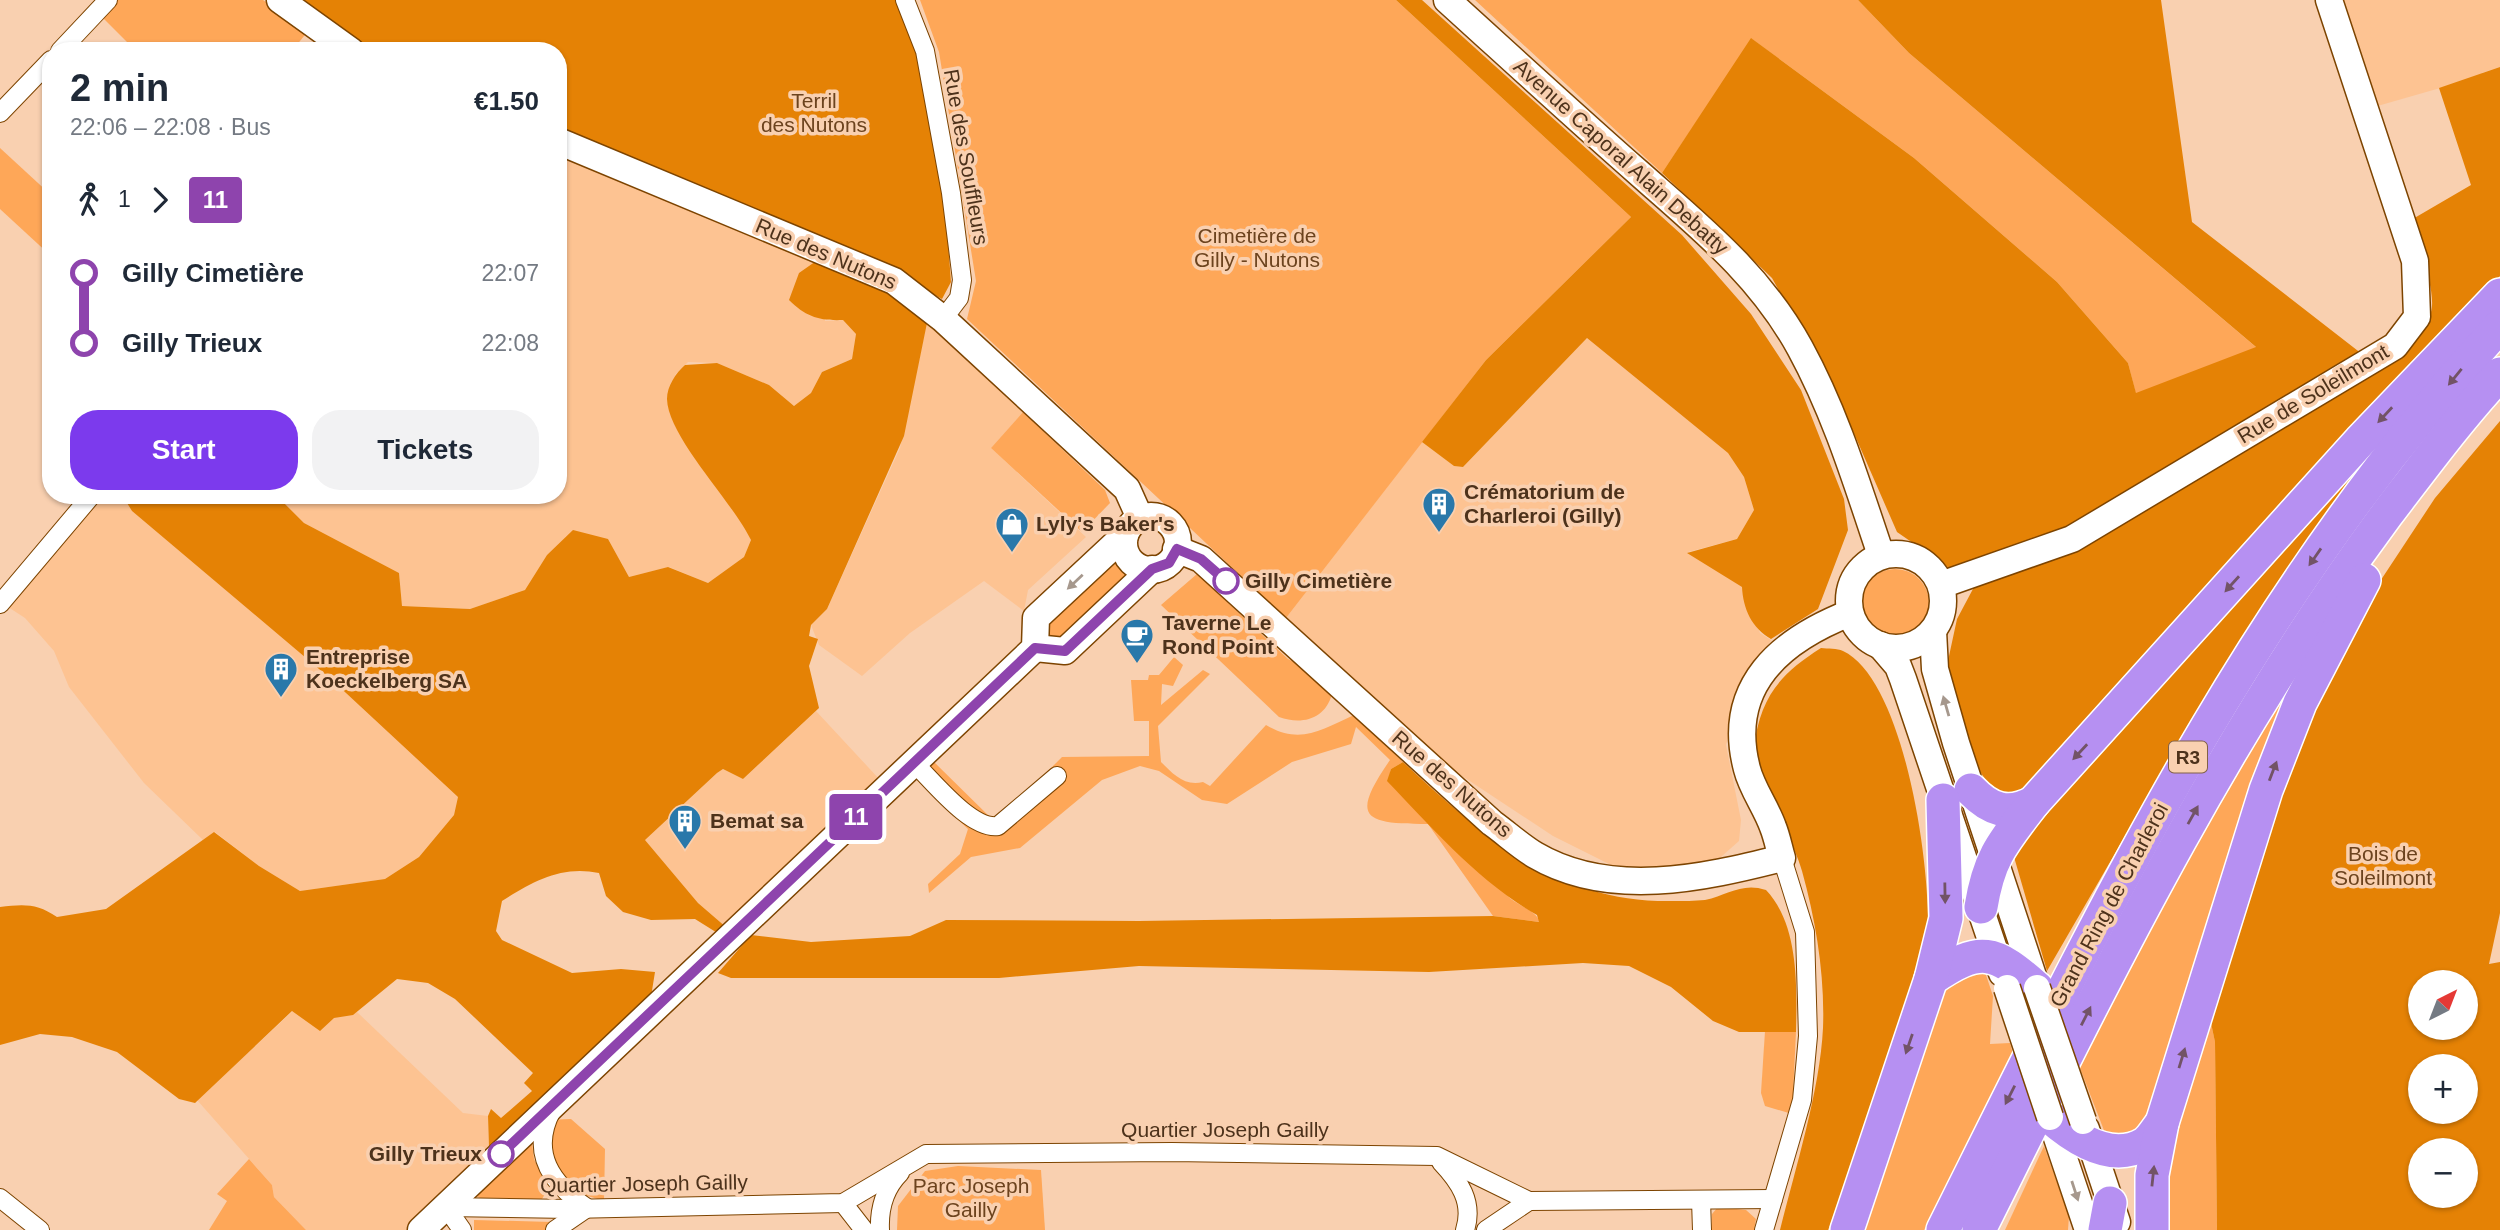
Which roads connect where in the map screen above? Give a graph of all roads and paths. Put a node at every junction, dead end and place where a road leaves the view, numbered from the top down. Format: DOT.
graph roads {
  1 [pos="108,0"];
  2 [pos="280,0"];
  3 [pos="905,0"];
  4 [pos="1447,0"];
  5 [pos="2329,0"];
  6 [pos="68,42"];
  7 [pos="338,42"];
  8 [pos="42,69"];
  9 [pos="0,113"];
  10 [pos="567,146"];
  11 [pos="2500,295"];
  12 [pos="943,319"];
  13 [pos="2500,326"];
  14 [pos="2500,374"];
  15 [pos="2416,475"];
  16 [pos="84,504"];
  17 [pos="1133,526"];
  18 [pos="1177,549"];
  19 [pos="1881,555"];
  20 [pos="1152,569"];
  21 [pos="1941,585"];
  22 [pos="0,604"];
  23 [pos="1850,613"];
  24 [pos="1934,631"];
  25 [pos="1880,645"];
  26 [pos="1035,648"];
  27 [pos="914,763"];
  28 [pos="1057,776"];
  29 [pos="1957,795"];
  30 [pos="2033,803"];
  31 [pos="1994,854"];
  32 [pos="1782,858"];
  33 [pos="1981,907"];
  34 [pos="2017,970"];
  35 [pos="1931,979"];
  36 [pos="557,1100"];
  37 [pos="2162,1123"];
  38 [pos="2072,1135"];
  39 [pos="1432,1155"];
  40 [pos="912,1162"];
  41 [pos="0,1199"];
  42 [pos="1773,1199"];
  43 [pos="1701,1200"];
  44 [pos="1529,1201"];
  45 [pos="843,1203"];
  46 [pos="446,1207"];
  47 [pos="587,1208"];
  48 [pos="2111,1221"];
  49 [pos="40,1230"];
  50 [pos="421,1230"];
  51 [pos="461,1230"];
  52 [pos="555,1230"];
  53 [pos="864,1230"];
  54 [pos="880,1230"];
  55 [pos="1465,1230"];
  56 [pos="1486,1230"];
  57 [pos="1702,1230"];
  58 [pos="1764,1230"];
  59 [pos="1847,1230"];
  60 [pos="1943,1230"];
  61 [pos="1979,1230"];
  62 [pos="2088,1230"];
  63 [pos="2152,1230"];
  1 -- 6 [label="street"];
  2 -- 7 [label="street"];
  3 -- 12 [label="street, Rue des Souffleurs"];
  4 -- 19 [label="street, Avenue Caporal Alain Debatty"];
  5 -- 21 [label="street, Rue de Soleilmont"];
  8 -- 9 [label="street"];
  10 -- 12 [label="street, Rue des Nutons"];
  11 -- 30 [label="highway, one-way"];
  12 -- 17 [label="street, Rue des Nutons"];
  13 -- 60 [label="highway, Grand Ring de Charleroi / R3, one-way"];
  14 -- 15 [label="highway, Grand Ring de Charleroi / R3"];
  37 -- 15 [label="highway, one-way"];
  61 -- 15 [label="highway, Grand Ring de Charleroi / R3, one-way"];
  16 -- 22 [label="street"];
  17 -- 18 [label="street"];
  17 -- 20 [label="street"];
  17 -- 26 [label="street, one-way"];
  18 -- 20 [label="street"];
  18 -- 32 [label="street, Rue des Nutons"];
  19 -- 21 [label="street"];
  19 -- 23 [label="street"];
  20 -- 26 [label="street"];
  21 -- 24 [label="street"];
  23 -- 25 [label="street"];
  23 -- 32 [label="street"];
  24 -- 25 [label="street"];
  29 -- 24 [label="street, one-way"];
  25 -- 29 [label="street"];
  26 -- 27 [label="street"];
  27 -- 28 [label="street"];
  27 -- 36 [label="street"];
  29 -- 30 [label="highway"];
  29 -- 31 [label="street"];
  29 -- 33 [label="street"];
  29 -- 35 [label="highway, one-way"];
  30 -- 31 [label="highway"];
  31 -- 33 [label="highway"];
  31 -- 34 [label="street"];
  32 -- 42 [label="street"];
  33 -- 34 [label="street"];
  34 -- 35 [label="highway"];
  34 -- 38 [label="street, bridge"];
  35 -- 59 [label="highway, one-way"];
  36 -- 46 [label="street"];
  36 -- 47 [label="street"];
  37 -- 38 [label="highway"];
  63 -- 37 [label="highway, one-way"];
  38 -- 48 [label="street"];
  38 -- 62 [label="street, one-way"];
  39 -- 40 [label="street, Quartier Joseph Gailly"];
  39 -- 44 [label="street, Quartier Joseph Gailly"];
  39 -- 55 [label="street"];
  40 -- 45 [label="street, Quartier Joseph Gailly"];
  40 -- 54 [label="street"];
  41 -- 49 [label="street"];
  42 -- 43 [label="street, Quartier Joseph Gailly"];
  42 -- 58 [label="street"];
  43 -- 44 [label="street, Quartier Joseph Gailly"];
  43 -- 57 [label="street"];
  44 -- 56 [label="street"];
  45 -- 47 [label="street, Quartier Joseph Gailly"];
  45 -- 53 [label="street"];
  46 -- 47 [label="street, Quartier Joseph Gailly"];
  46 -- 50 [label="street"];
  46 -- 51 [label="street"];
  47 -- 52 [label="street"];
}
